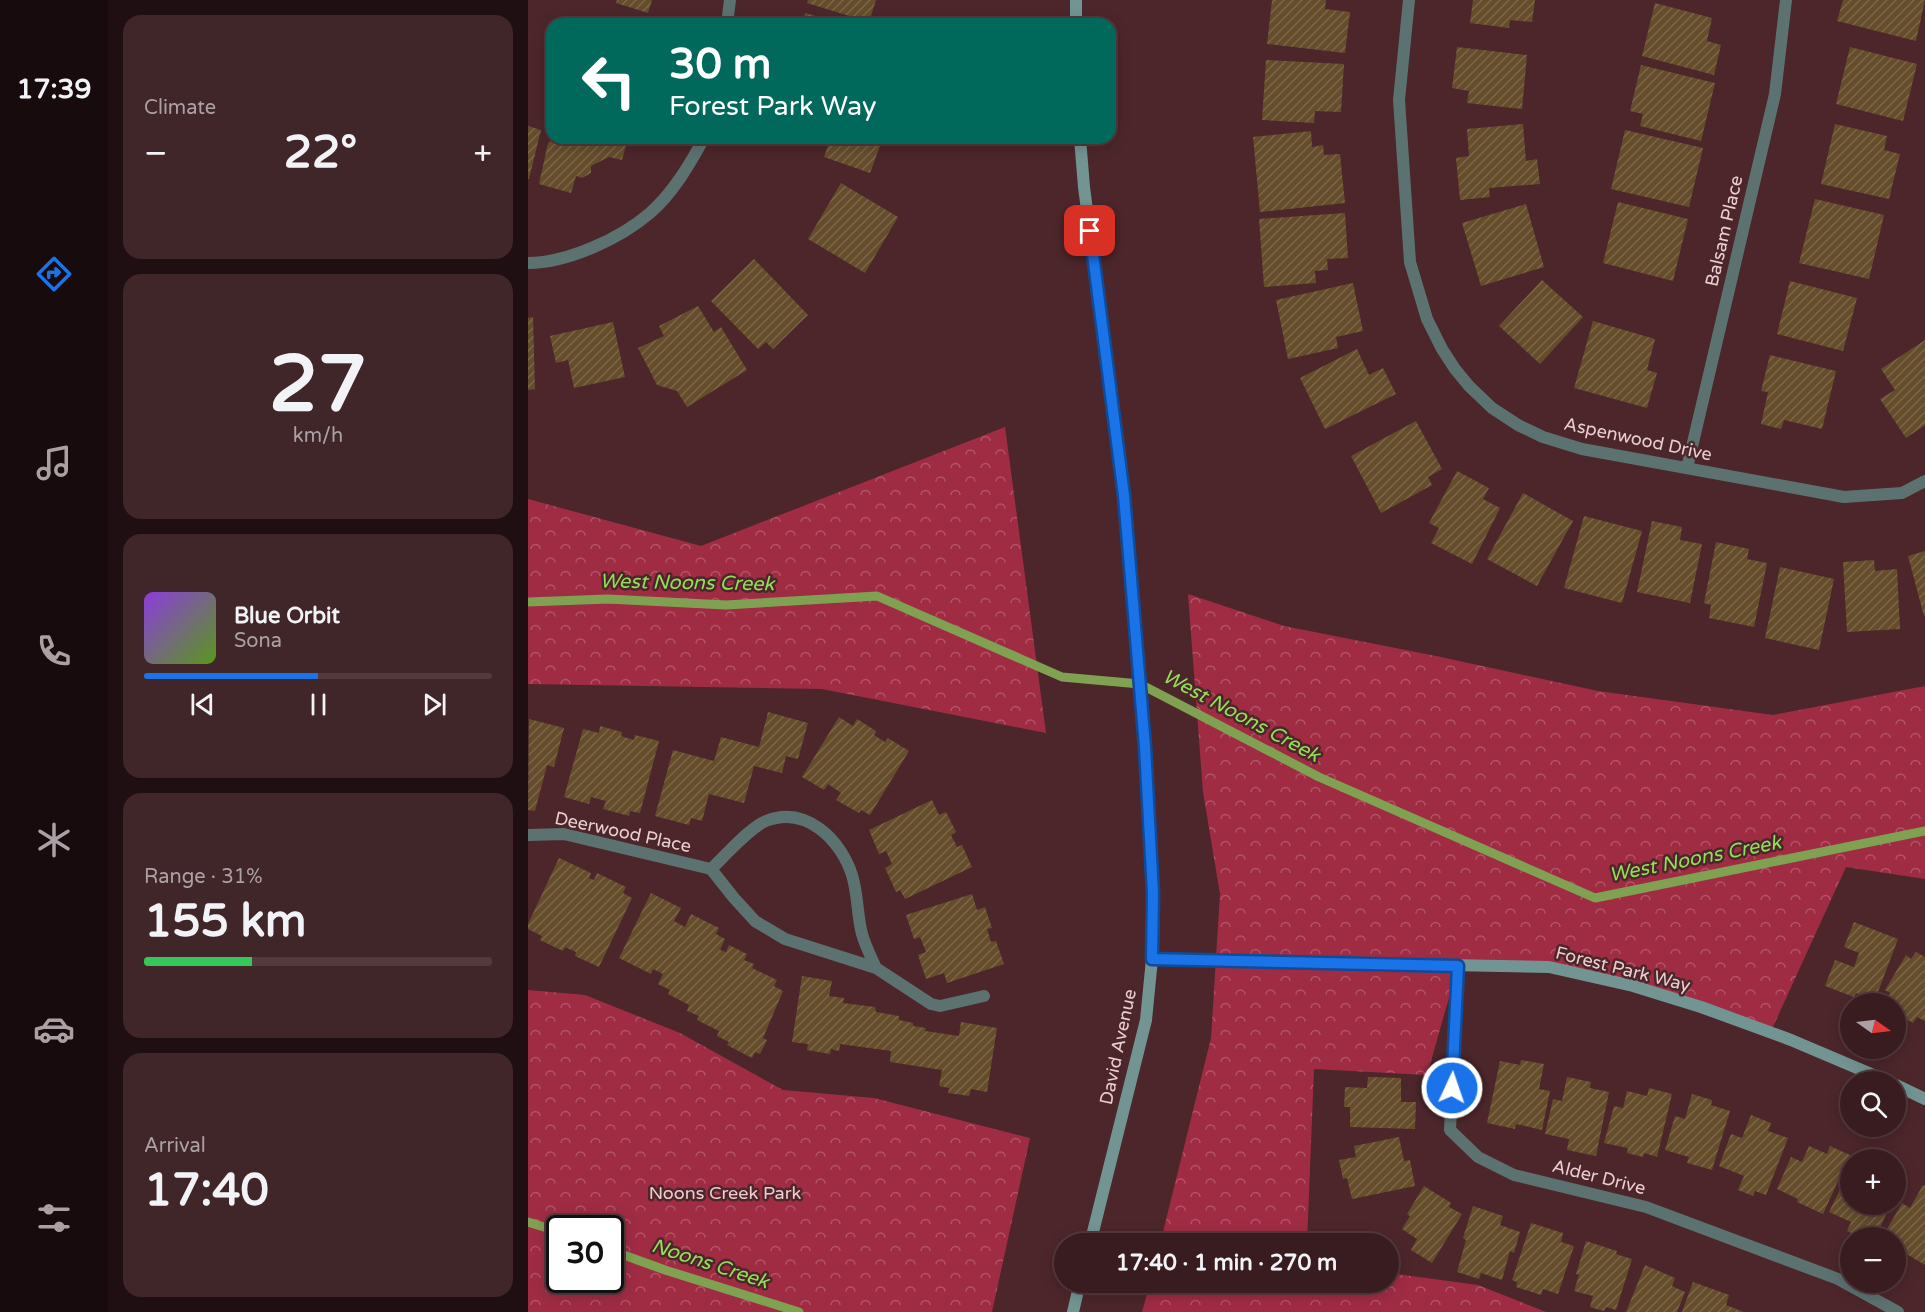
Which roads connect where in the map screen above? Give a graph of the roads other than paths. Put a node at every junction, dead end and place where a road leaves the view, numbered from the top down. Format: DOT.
graph roads {
  1 [pos="730,0"];
  2 [pos="1076,0"];
  3 [pos="1409,0"];
  4 [pos="1786,0"];
  5 [pos="728,18"];
  6 [pos="1076,18"];
  7 [pos="701,144"];
  8 [pos="1081,144"];
  9 [pos="528,263"];
  10 [pos="1687,468"];
  11 [pos="1925,481"];
  12 [pos="528,836"];
  13 [pos="711,869"];
  14 [pos="1152,959"];
  15 [pos="1458,966"];
  16 [pos="876,968"];
  17 [pos="984,996"];
  18 [pos="1864,1071"];
  19 [pos="1906,1089"];
  20 [pos="1925,1099"];
  21 [pos="1093,1233"];
  22 [pos="1077,1293"];
  23 [pos="1073,1312"];
  24 [pos="1898,1312"];
  1 -- 5 [label="street"];
  2 -- 6 [label="main road"];
  3 -- 10 [label="street, Aspenwood Drive"];
  4 -- 10 [label="street, Balsam Place"];
  7 -- 9 [label="street"];
  8 -- 14 [label="main road, David Avenue"];
  10 -- 11 [label="street, Aspenwood Drive"];
  12 -- 13 [label="street, Deerwood Place"];
  13 -- 16 [label="street, Deerwood Place"];
  13 -- 16 [label="street, Deerwood Place"];
  14 -- 15 [label="main road, Forest Park Way"];
  14 -- 21 [label="main road, David Avenue"];
  15 -- 18 [label="main road, Forest Park Way"];
  15 -- 24 [label="street, Alder Drive"];
  16 -- 17 [label="street, Deerwood Place"];
  19 -- 20 [label="main road"];
  22 -- 23 [label="main road"];
}
